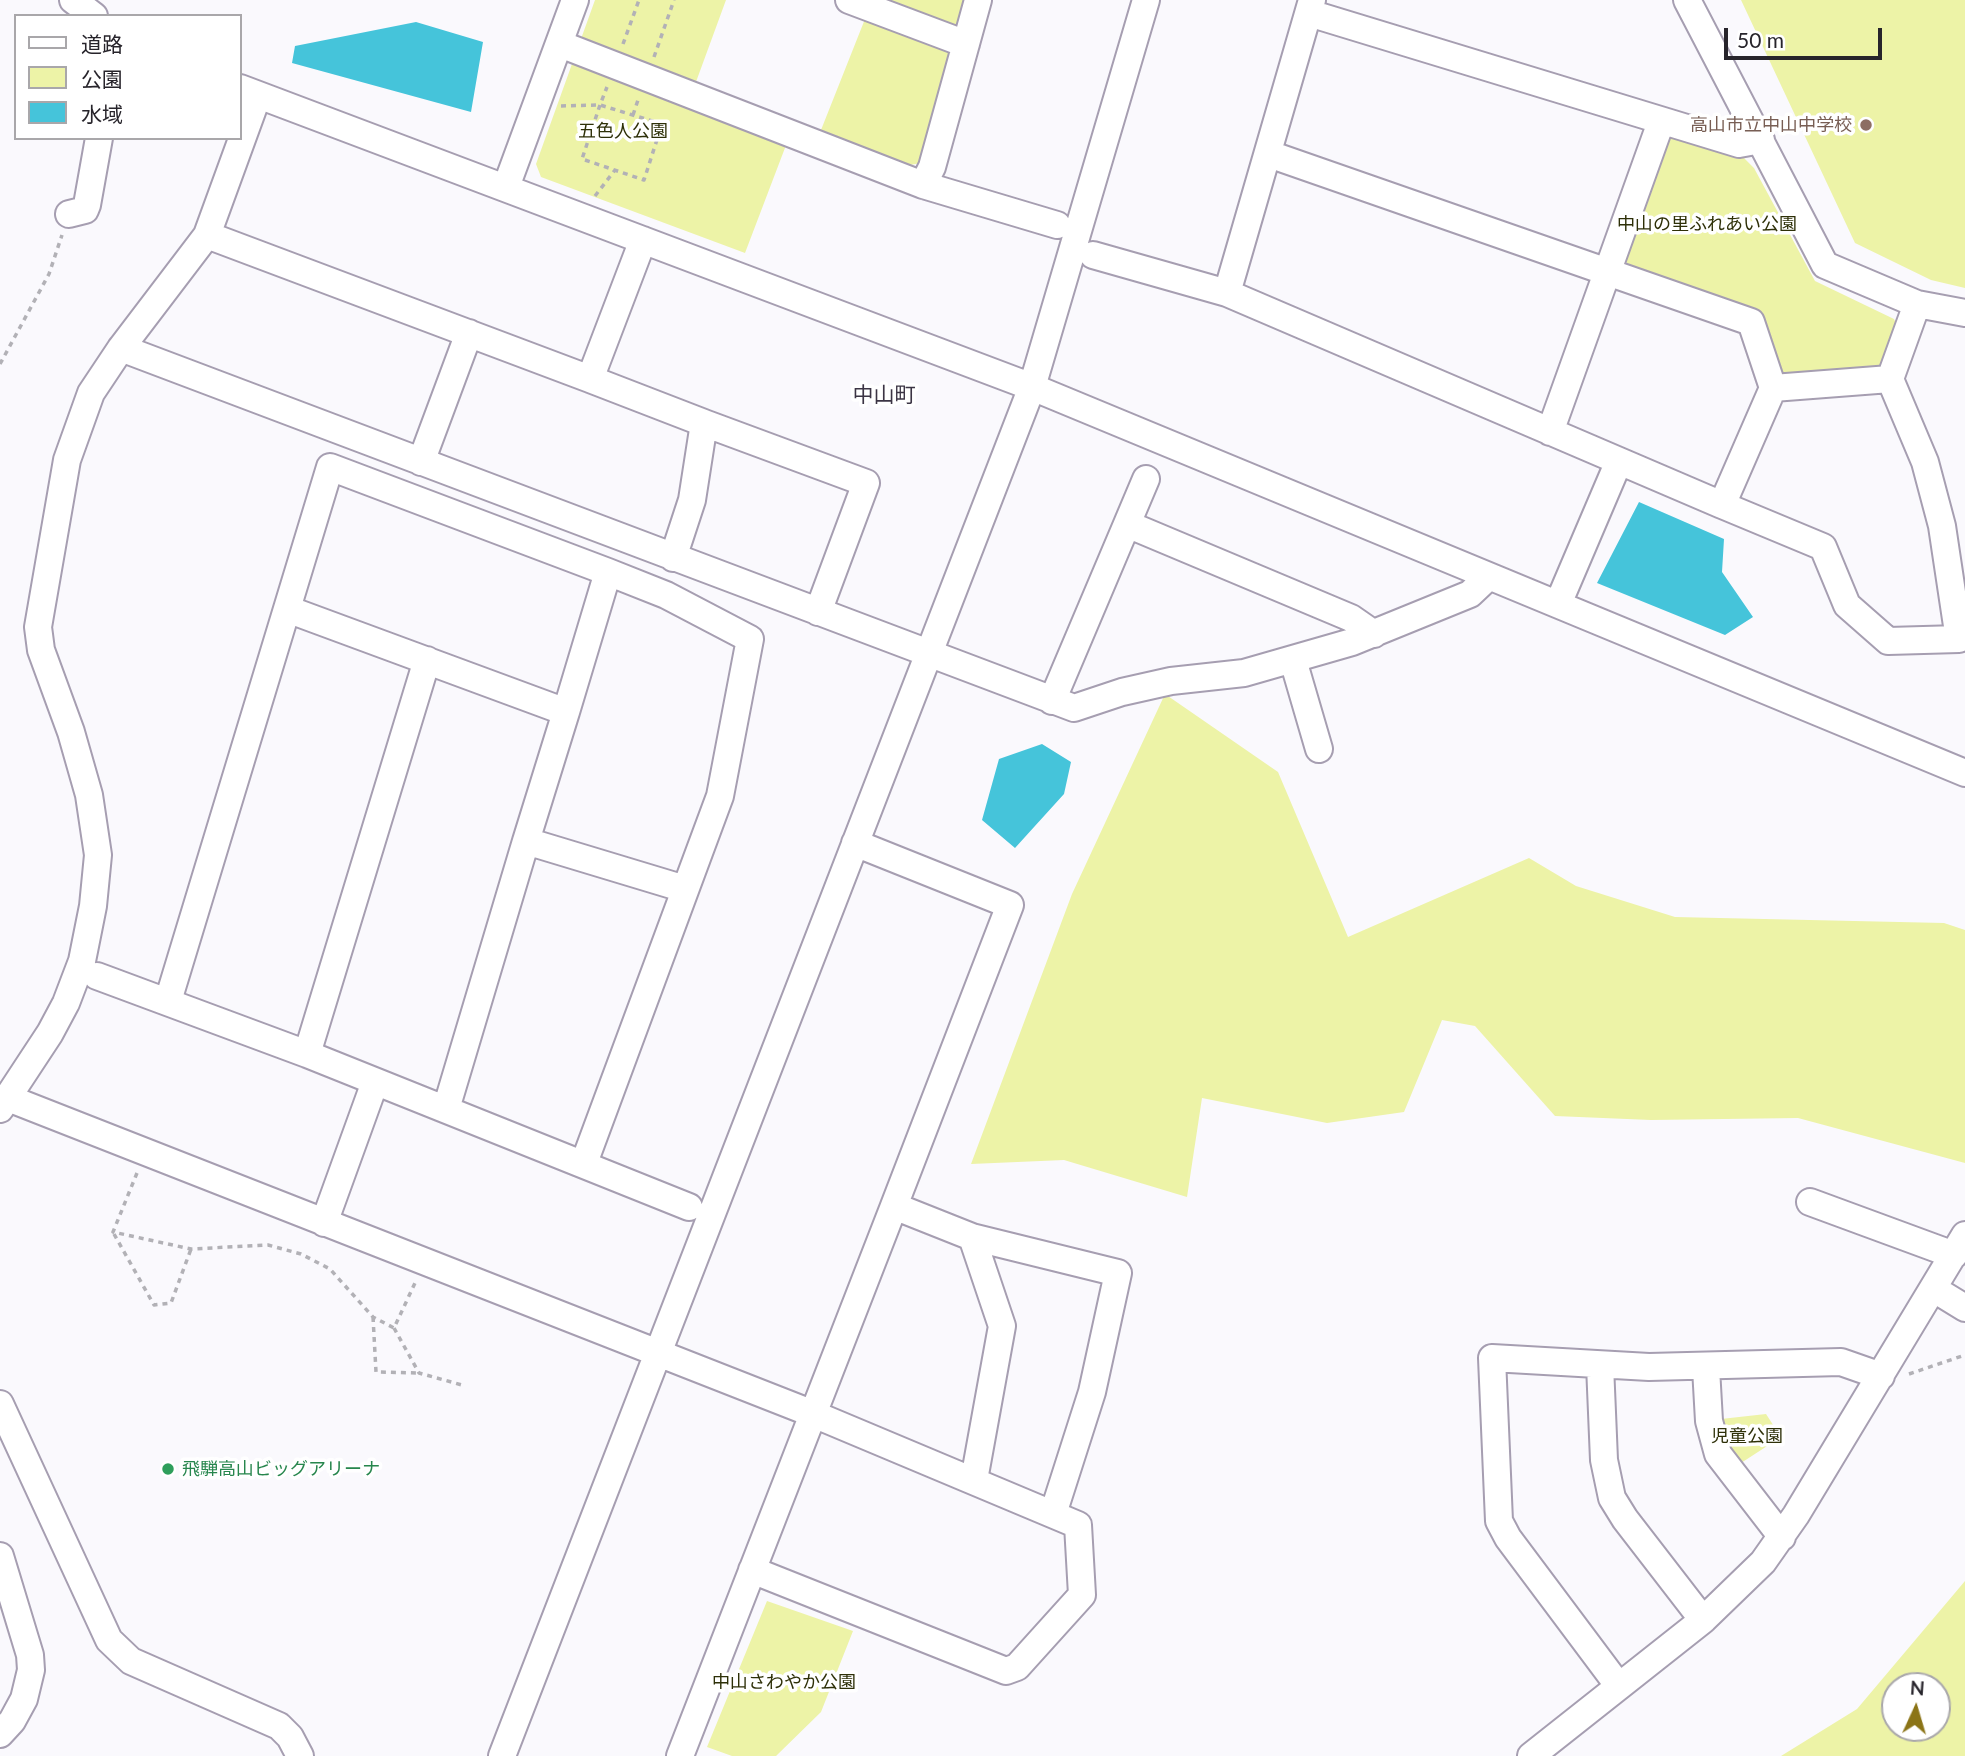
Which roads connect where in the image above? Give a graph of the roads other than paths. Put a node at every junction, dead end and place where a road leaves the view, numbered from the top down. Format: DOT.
graph roads {
  1 [pos="73,0"];
  2 [pos="575,0"];
  3 [pos="849,0"];
  4 [pos="978,0"];
  5 [pos="1146,0"];
  6 [pos="1687,0"];
  7 [pos="1310,6"];
  8 [pos="91,14"];
  9 [pos="560,44"];
  10 [pos="966,44"];
  11 [pos="249,92"];
  12 [pos="242,116"];
  13 [pos="1661,122"];
  14 [pos="99,140"];
  15 [pos="235,140"];
  16 [pos="1761,140"];
  17 [pos="1269,154"];
  18 [pos="923,185"];
  19 [pos="506,187"];
  20 [pos="69,214"];
  21 [pos="1057,225"];
  22 [pos="207,235"];
  23 [pos="643,240"];
  24 [pos="1093,255"];
  25 [pos="1609,270"];
  26 [pos="1227,293"];
  27 [pos="1917,304"];
  28 [pos="1965,313"];
  29 [pos="469,333"];
  30 [pos="121,348"];
  31 [pos="590,379"];
  32 [pos="1891,379"];
  33 [pos="1032,387"];
  34 [pos="1773,388"];
  35 [pos="704,423"];
  36 [pos="1550,432"];
  37 [pos="1619,461"];
  38 [pos="421,462"];
  39 [pos="1146,479"];
  40 [pos="1722,505"];
  41 [pos="1127,524"];
  42 [pos="673,558"];
  43 [pos="608,572"];
  44 [pos="1488,577"];
  45 [pos="1558,604"];
  46 [pos="287,609"];
  47 [pos="818,612"];
  48 [pos="1374,634"];
  49 [pos="928,653"];
  50 [pos="428,660"];
  51 [pos="1293,660"];
  52 [pos="1052,701"];
  53 [pos="566,712"];
  54 [pos="1319,749"];
  55 [pos="1965,773"];
  56 [pos="526,841"];
  57 [pos="855,843"];
  58 [pos="685,889"];
  59 [pos="97,976"];
  60 [pos="168,1001"];
  61 [pos="307,1054"];
  62 [pos="376,1082"];
  63 [pos="4,1104"];
  64 [pos="446,1109"];
  65 [pos="584,1163"];
  66 [pos="1810,1202"];
  67 [pos="894,1206"];
  68 [pos="689,1207"];
  69 [pos="324,1223"];
  70 [pos="972,1237"];
  71 [pos="1959,1245"];
  72 [pos="1934,1289"];
  73 [pos="1965,1308"];
  74 [pos="656,1352"];
  75 [pos="1600,1365"];
  76 [pos="1706,1368"];
  77 [pos="1893,1375"];
  78 [pos="0,1404"];
  79 [pos="811,1413"];
  80 [pos="974,1480"];
  81 [pos="1053,1514"];
  82 [pos="1782,1537"];
  83 [pos="0,1556"];
  84 [pos="752,1570"];
  85 [pos="1703,1620"];
  86 [pos="1618,1685"];
  87 [pos="0,1734"];
  88 [pos="299,1754"];
  89 [pos="502,1756"];
  90 [pos="680,1756"];
  91 [pos="1531,1756"];
  1 -- 8 [label="street"];
  2 -- 9 [label="street"];
  3 -- 10 [label="street"];
  4 -- 10 [label="street"];
  5 -- 33 [label="street"];
  6 -- 16 [label="street"];
  7 -- 13 [label="street"];
  7 -- 17 [label="street"];
  9 -- 18 [label="street"];
  9 -- 19 [label="street"];
  10 -- 18 [label="street"];
  11 -- 12 [label="street"];
  11 -- 19 [label="street"];
  13 -- 16 [label="street"];
  13 -- 25 [label="street"];
  14 -- 20 [label="street"];
  15 -- 22 [label="street"];
  16 -- 27 [label="street"];
  17 -- 25 [label="street"];
  17 -- 26 [label="street"];
  18 -- 21 [label="street"];
  19 -- 23 [label="street"];
  22 -- 29 [label="street"];
  22 -- 30 [label="street"];
  23 -- 31 [label="street"];
  23 -- 33 [label="street"];
  24 -- 26 [label="street"];
  25 -- 34 [label="street"];
  25 -- 36 [label="street"];
  26 -- 36 [label="street"];
  27 -- 28 [label="street"];
  27 -- 32 [label="street"];
  29 -- 31 [label="street"];
  29 -- 38 [label="street"];
  30 -- 38 [label="street"];
  30 -- 63 [label="street"];
  31 -- 35 [label="street"];
  32 -- 34 [label="street"];
  32 -- 40 [label="street"];
  33 -- 44 [label="street"];
  33 -- 49 [label="street"];
  34 -- 40 [label="street"];
  35 -- 42 [label="street"];
  35 -- 47 [label="street"];
  36 -- 37 [label="street"];
  37 -- 40 [label="street"];
  37 -- 45 [label="street"];
  38 -- 42 [label="street"];
  39 -- 41 [label="street"];
  41 -- 48 [label="street"];
  41 -- 52 [label="street"];
  42 -- 47 [label="street"];
  43 -- 46 [label="street"];
  43 -- 53 [label="street"];
  43 -- 58 [label="street"];
  44 -- 45 [label="street"];
  44 -- 48 [label="street"];
  45 -- 55 [label="street"];
  46 -- 50 [label="street"];
  46 -- 60 [label="street"];
  47 -- 49 [label="street"];
  48 -- 51 [label="street"];
  49 -- 52 [label="street"];
  49 -- 57 [label="street"];
  50 -- 53 [label="street"];
  50 -- 61 [label="street"];
  51 -- 52 [label="street"];
  51 -- 54 [label="street"];
  53 -- 56 [label="street"];
  56 -- 58 [label="street"];
  56 -- 64 [label="street"];
  57 -- 67 [label="street"];
  57 -- 74 [label="street"];
  58 -- 65 [label="street"];
  59 -- 60 [label="street"];
  60 -- 61 [label="street"];
  61 -- 62 [label="street"];
  62 -- 64 [label="street"];
  62 -- 69 [label="street"];
  63 -- 69 [label="street"];
  64 -- 65 [label="street"];
  65 -- 68 [label="street"];
  66 -- 71 [label="street"];
  67 -- 70 [label="street"];
  67 -- 79 [label="street"];
  69 -- 74 [label="street"];
  70 -- 80 [label="street"];
  70 -- 81 [label="street"];
  71 -- 72 [label="street"];
  72 -- 73 [label="street"];
  72 -- 77 [label="street"];
  74 -- 79 [label="street"];
  74 -- 89 [label="street"];
  75 -- 76 [label="street"];
  75 -- 85 [label="street"];
  75 -- 86 [label="street"];
  76 -- 77 [label="street"];
  76 -- 82 [label="street"];
  77 -- 82 [label="street"];
  78 -- 88 [label="street"];
  79 -- 80 [label="street"];
  79 -- 84 [label="street"];
  80 -- 81 [label="street"];
  81 -- 84 [label="street"];
  82 -- 85 [label="street"];
  83 -- 87 [label="street"];
  84 -- 90 [label="street"];
  85 -- 86 [label="street"];
  86 -- 91 [label="street"];
}
